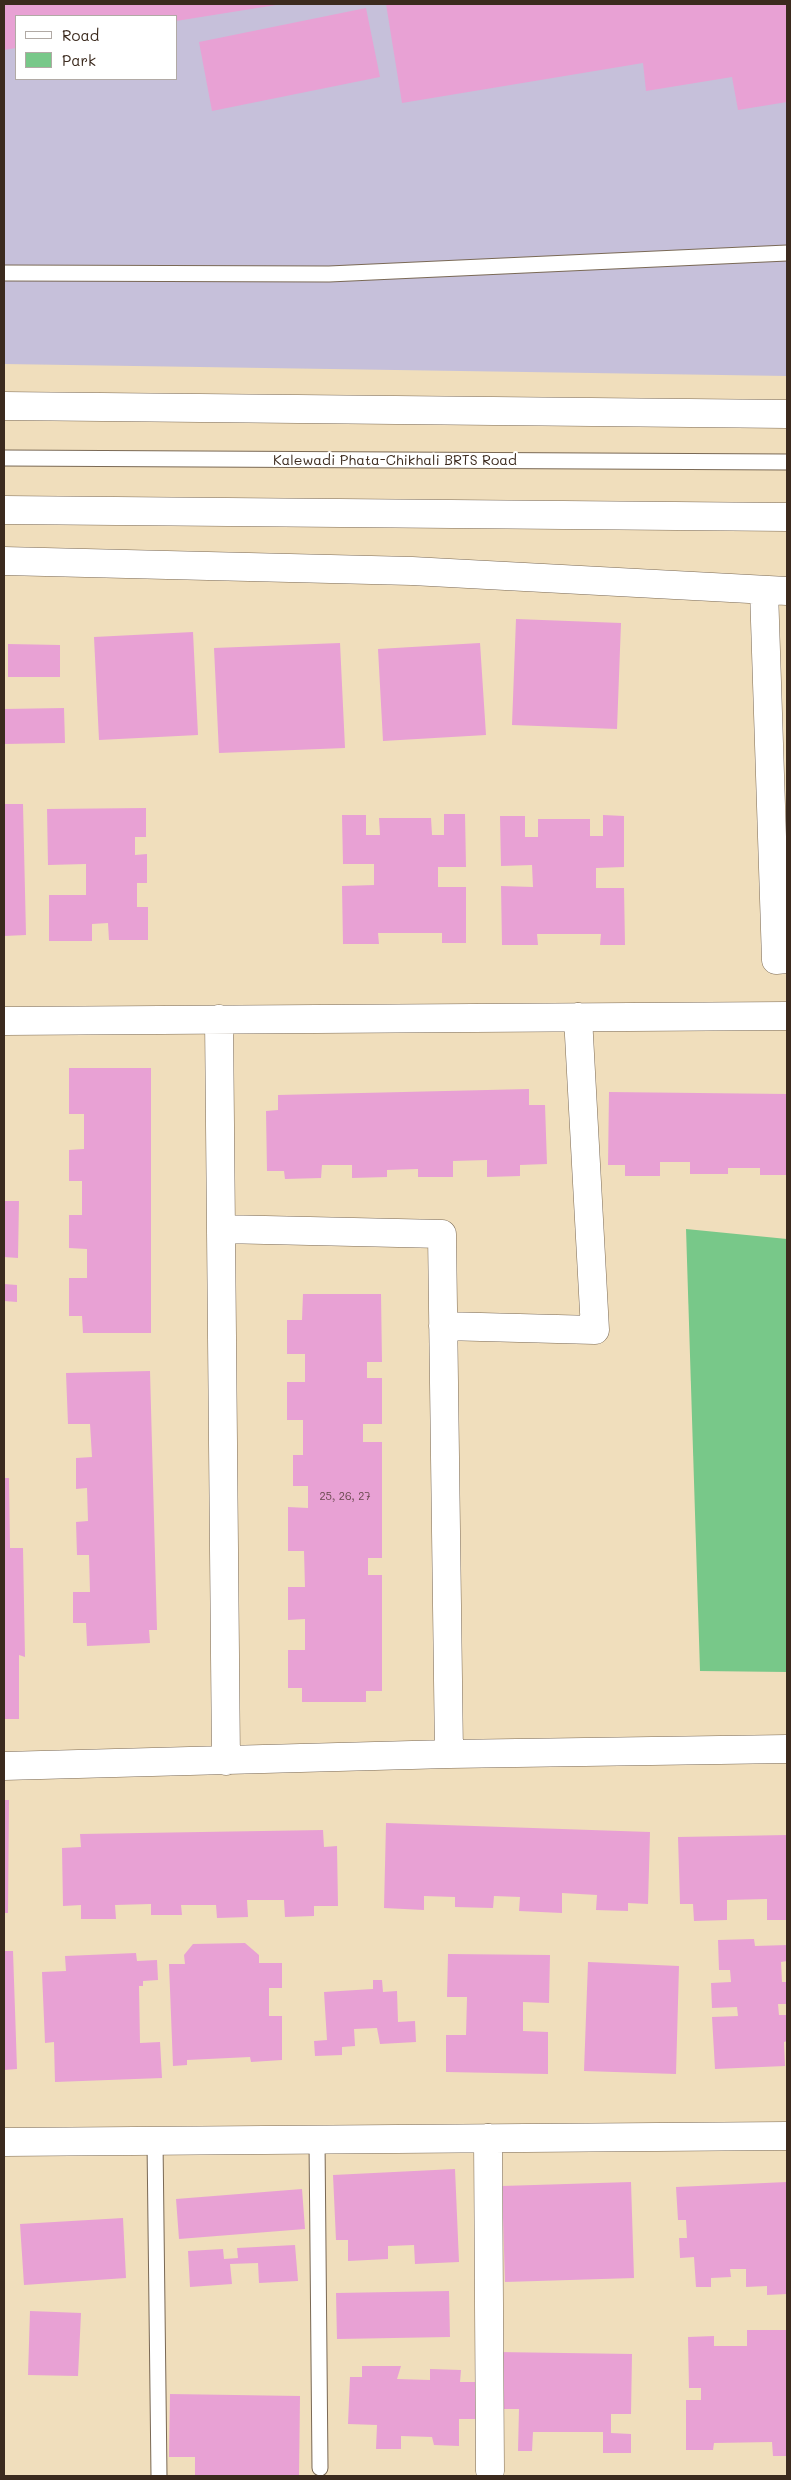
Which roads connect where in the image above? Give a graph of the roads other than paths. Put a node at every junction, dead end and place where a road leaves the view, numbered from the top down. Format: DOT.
graph roads {
  1 [pos="787,253"];
  2 [pos="4,273"];
  3 [pos="4,406"];
  4 [pos="787,414"];
  5 [pos="4,458"];
  6 [pos="787,462"];
  7 [pos="4,510"];
  8 [pos="787,518"];
  9 [pos="4,561"];
  10 [pos="775,590"];
  11 [pos="787,959"];
  12 [pos="787,1016"];
  13 [pos="578,1017"];
  14 [pos="219,1019"];
  15 [pos="4,1021"];
  16 [pos="221,1229"];
  17 [pos="443,1326"];
  18 [pos="787,1749"];
  19 [pos="449,1754"];
  20 [pos="226,1761"];
  21 [pos="4,1766"];
  22 [pos="787,2136"];
  23 [pos="488,2138"];
  24 [pos="317,2140"];
  25 [pos="155,2141"];
  26 [pos="4,2142"];
  27 [pos="320,2468"];
  28 [pos="490,2471"];
  29 [pos="159,2476"];
  1 -- 2 [label="lane"];
  3 -- 4 [label="street"];
  5 -- 6 [label="lane, Kalewadi Phata-Chikhali BRTS Road"];
  7 -- 8 [label="street"];
  9 -- 10 [label="street"];
  10 -- 11 [label="street"];
  12 -- 13 [label="street"];
  13 -- 14 [label="street"];
  13 -- 17 [label="street"];
  14 -- 15 [label="street"];
  14 -- 16 [label="street"];
  16 -- 17 [label="street"];
  16 -- 20 [label="street"];
  17 -- 19 [label="street"];
  18 -- 19 [label="street"];
  19 -- 20 [label="street"];
  20 -- 21 [label="street"];
  22 -- 23 [label="street"];
  23 -- 24 [label="street"];
  23 -- 28 [label="street"];
  24 -- 25 [label="street"];
  24 -- 27 [label="lane"];
  25 -- 26 [label="street"];
  25 -- 29 [label="lane"];
}
